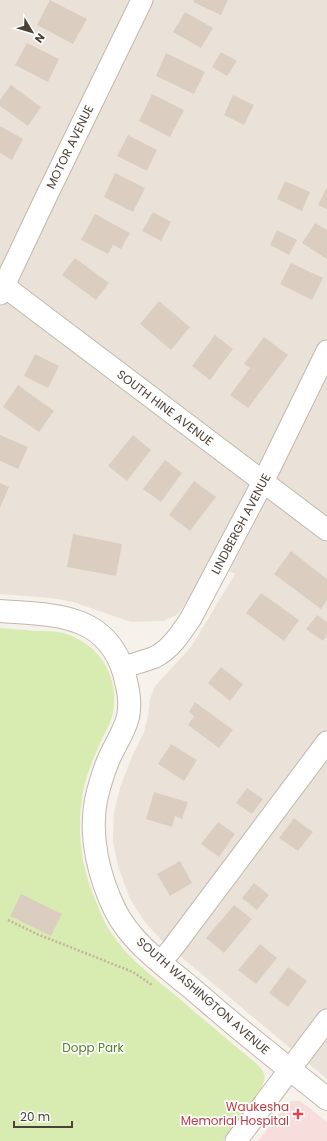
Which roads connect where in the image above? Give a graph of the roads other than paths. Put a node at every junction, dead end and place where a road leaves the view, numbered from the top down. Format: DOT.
graph roads {
  1 [pos="142,0"];
  2 [pos="2,290"];
  3 [pos="327,351"];
  4 [pos="263,482"];
  5 [pos="327,530"];
  6 [pos="0,611"];
  7 [pos="122,668"];
  8 [pos="327,742"];
  9 [pos="160,962"];
  10 [pos="327,1020"];
  11 [pos="290,1069"];
  12 [pos="327,1099"];
  13 [pos="236,1141"];
  1 -- 2 [label="street, MOTOR AVENUE"];
  2 -- 4 [label="street, SOUTH HINE AVENUE"];
  3 -- 4 [label="street, LINDBERGH AVENUE"];
  4 -- 5 [label="street, SOUTH HINE AVENUE"];
  4 -- 7 [label="street, LINDBERGH AVENUE"];
  6 -- 7 [label="street, SOUTH WASHINGTON AVENUE"];
  7 -- 9 [label="street, SOUTH WASHINGTON AVENUE"];
  8 -- 9 [label="street"];
  9 -- 11 [label="street, SOUTH WASHINGTON AVENUE"];
  10 -- 11 [label="street"];
  11 -- 12 [label="street, SOUTH WASHINGTON AVENUE"];
  11 -- 13 [label="street"];
}
